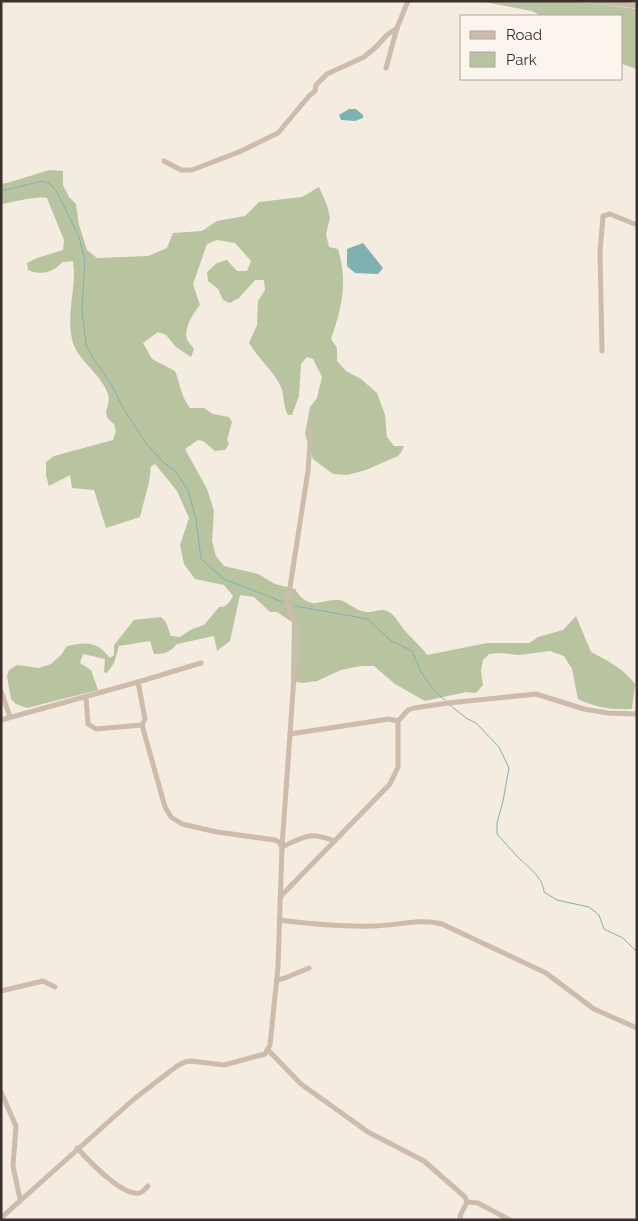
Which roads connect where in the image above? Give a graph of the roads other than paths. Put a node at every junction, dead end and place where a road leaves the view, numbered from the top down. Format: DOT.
graph roads {
  1 [pos="408,1"];
  2 [pos="590,1"];
  3 [pos="637,6"];
  4 [pos="397,28"];
  5 [pos="386,68"];
  6 [pos="164,161"];
  7 [pos="637,225"];
  8 [pos="602,351"];
  9 [pos="311,430"];
  10 [pos="201,663"];
  11 [pos="138,682"];
  12 [pos="1,691"];
  13 [pos="86,697"];
  14 [pos="637,714"];
  15 [pos="10,717"];
  16 [pos="1,720"];
  17 [pos="398,721"];
  18 [pos="142,725"];
  19 [pos="290,734"];
  20 [pos="335,841"];
  21 [pos="282,846"];
  22 [pos="280,897"];
  23 [pos="279,920"];
  24 [pos="309,968"];
  25 [pos="276,980"];
  26 [pos="55,987"];
  27 [pos="1,991"];
  28 [pos="637,1028"];
  29 [pos="268,1050"];
  30 [pos="1,1092"];
  31 [pos="77,1148"];
  32 [pos="148,1186"];
  33 [pos="20,1199"];
  34 [pos="467,1202"];
  35 [pos="1,1218"];
  36 [pos="461,1220"];
  37 [pos="510,1220"];
  1 -- 4 [label="street"];
  2 -- 3 [label="street"];
  4 -- 5 [label="street"];
  4 -- 6 [label="street"];
  7 -- 8 [label="street"];
  9 -- 19 [label="street"];
  10 -- 11 [label="street"];
  11 -- 13 [label="street"];
  11 -- 18 [label="street"];
  12 -- 15 [label="street"];
  13 -- 15 [label="street"];
  13 -- 18 [label="street"];
  14 -- 17 [label="street"];
  15 -- 16 [label="street"];
  17 -- 19 [label="street"];
  17 -- 20 [label="street"];
  18 -- 21 [label="street"];
  19 -- 21 [label="street"];
  20 -- 21 [label="street"];
  20 -- 22 [label="street"];
  21 -- 22 [label="street"];
  22 -- 23 [label="street"];
  23 -- 25 [label="street"];
  23 -- 28 [label="street"];
  24 -- 25 [label="street"];
  25 -- 29 [label="street"];
  26 -- 27 [label="street"];
  29 -- 31 [label="street"];
  29 -- 34 [label="street"];
  30 -- 33 [label="street"];
  31 -- 32 [label="street"];
  31 -- 33 [label="street"];
  33 -- 35 [label="street"];
  34 -- 36 [label="street"];
  34 -- 37 [label="street"];
}
